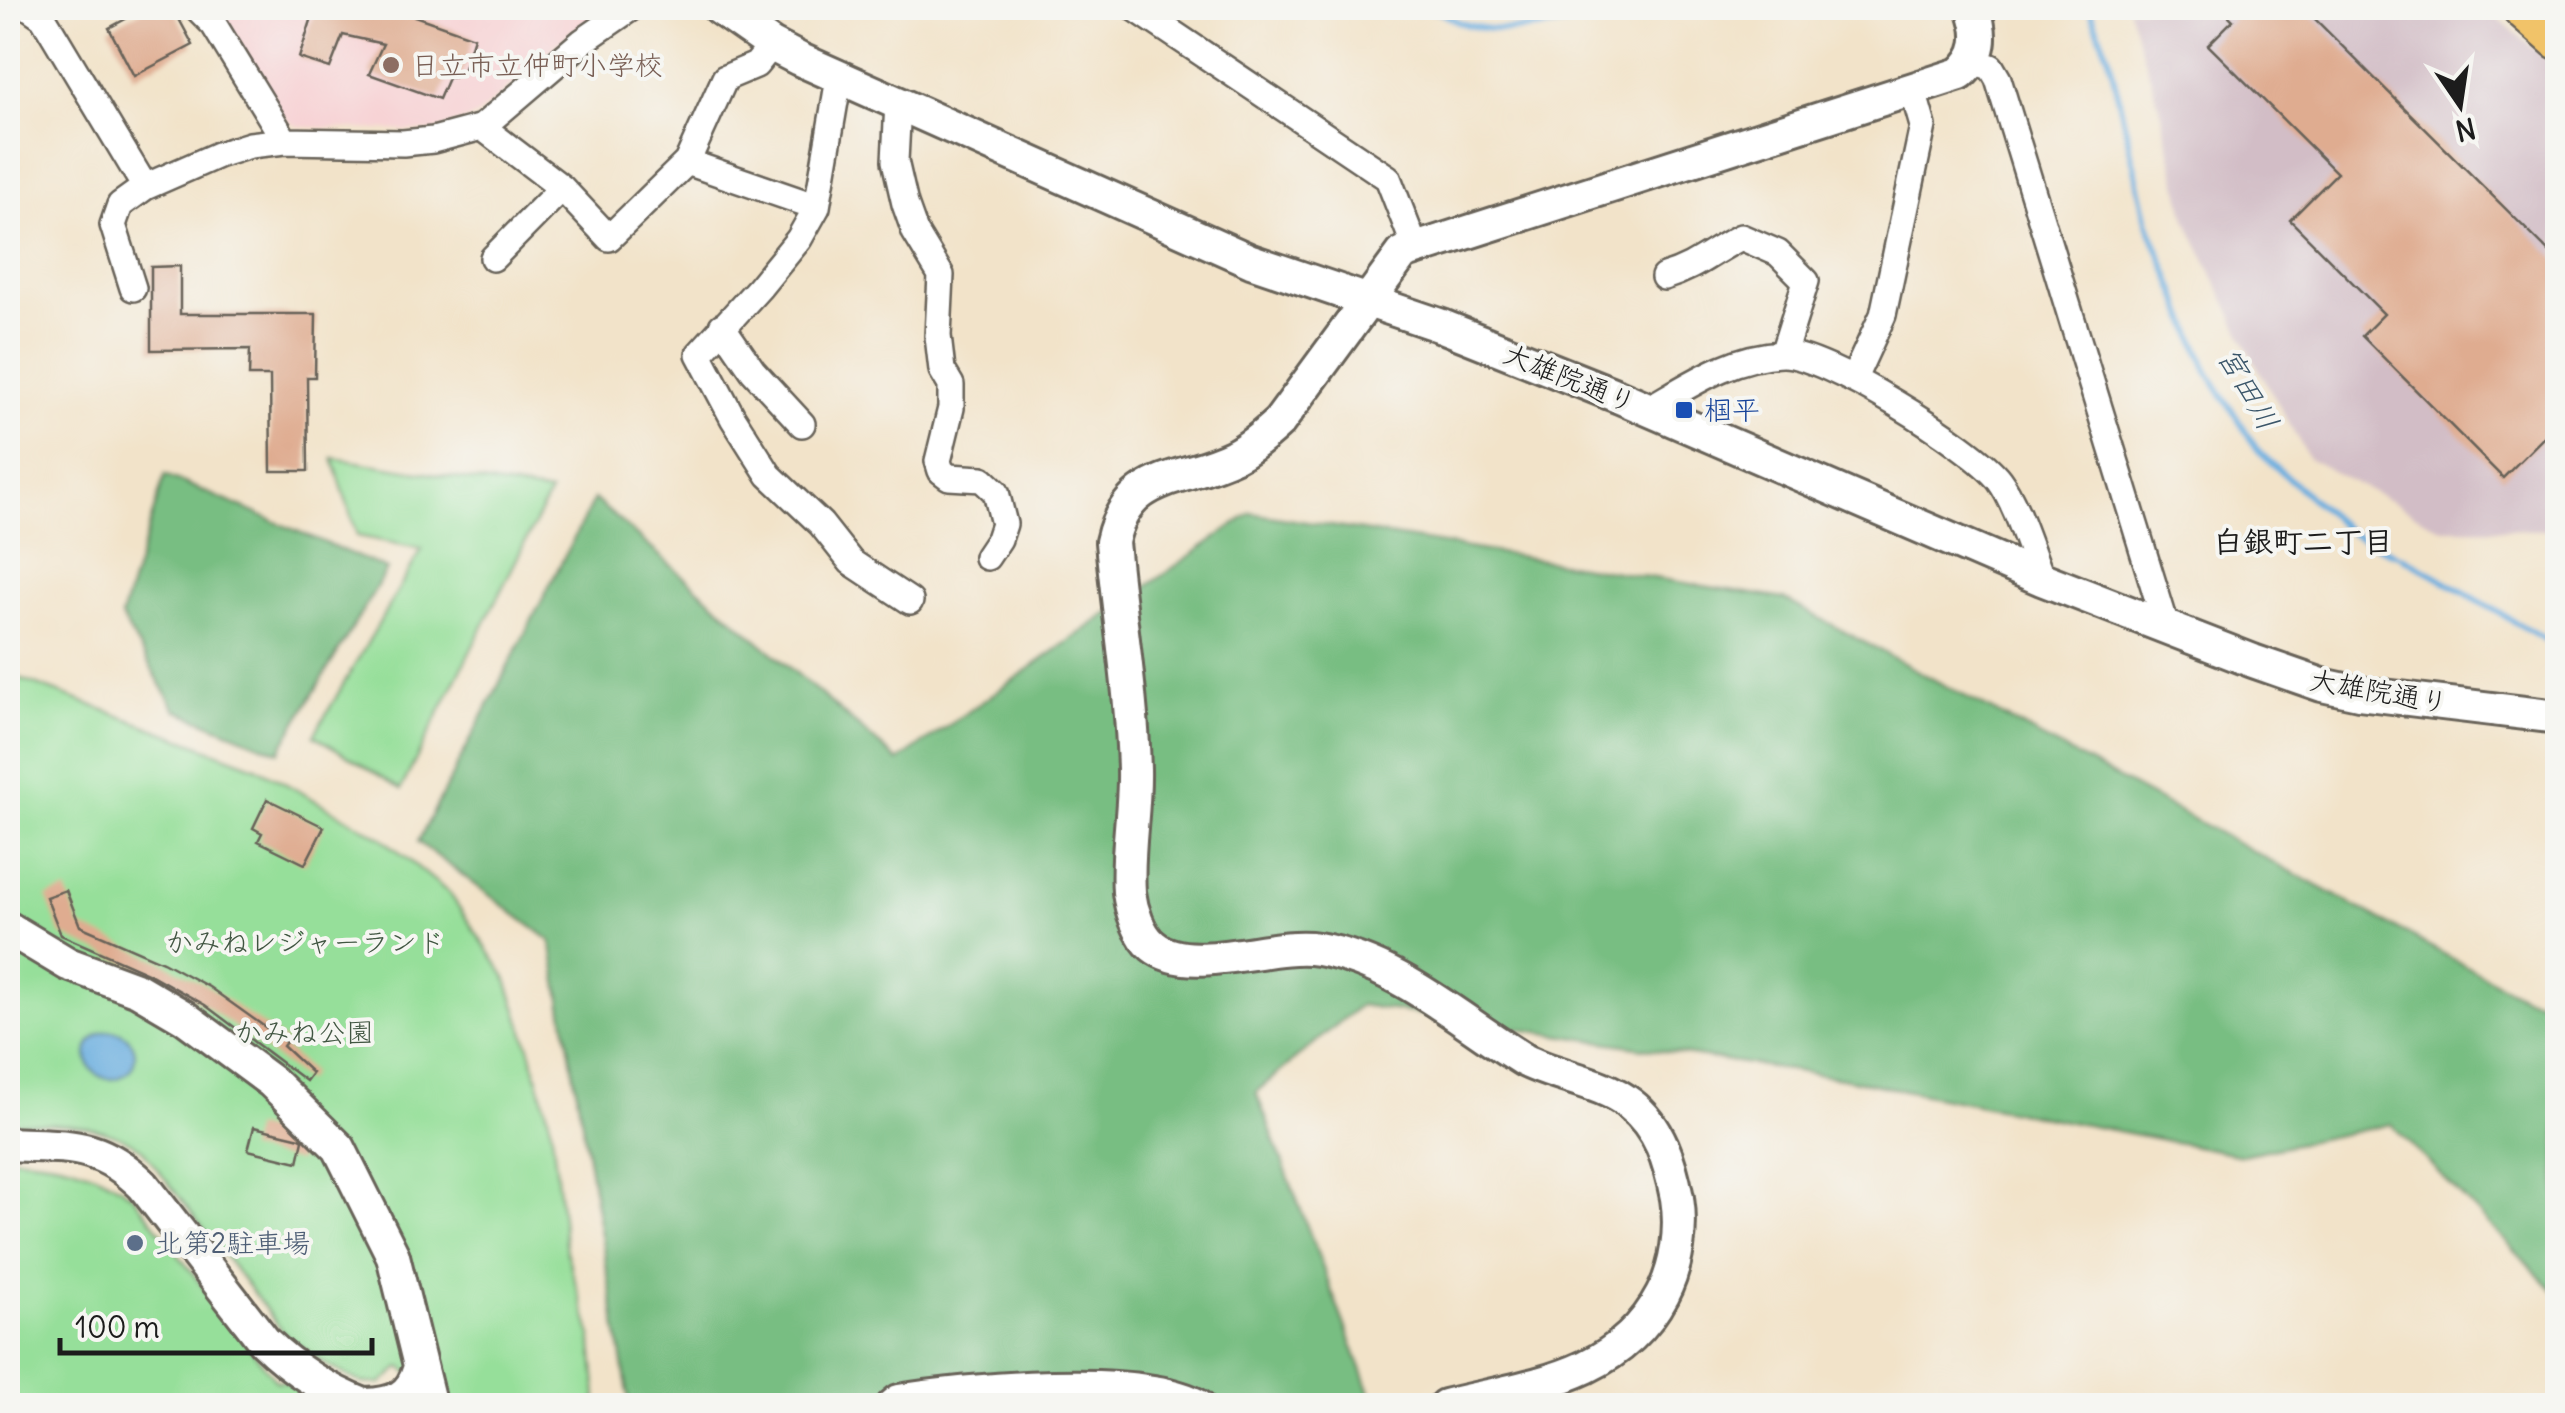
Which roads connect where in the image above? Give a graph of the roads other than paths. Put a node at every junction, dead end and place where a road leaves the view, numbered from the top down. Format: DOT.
graph roads {
  1 [pos="30,8"];
  2 [pos="198,8"];
  3 [pos="631,8"];
  4 [pos="719,8"];
  5 [pos="1135,8"];
  6 [pos="1973,8"];
  7 [pos="2523,8"];
  8 [pos="2558,40"];
  9 [pos="772,45"];
  10 [pos="1974,62"];
  11 [pos="840,78"];
  12 [pos="1913,91"];
  13 [pos="898,103"];
  14 [pos="482,126"];
  15 [pos="285,141"];
  16 [pos="688,162"];
  17 [pos="145,187"];
  18 [pos="562,188"];
  19 [pos="818,208"];
  20 [pos="1415,247"];
  21 [pos="493,258"];
  22 [pos="1664,277"];
  23 [pos="133,288"];
  24 [pos="1367,301"];
  25 [pos="722,326"];
  26 [pos="1783,354"];
  27 [pos="1854,378"];
  28 [pos="1648,409"];
  29 [pos="802,424"];
  30 [pos="987,556"];
  31 [pos="2042,579"];
  32 [pos="910,601"];
  33 [pos="2166,629"];
  34 [pos="2558,717"];
  35 [pos="8,928"];
  36 [pos="8,1144"];
  37 [pos="418,1370"];
  38 [pos="366,1405"];
  39 [pos="430,1406"];
  40 [pos="893,1406"];
  41 [pos="1198,1406"];
  42 [pos="1445,1406"];
  1 -- 17 [label="street"];
  2 -- 15 [label="street"];
  3 -- 14 [label="street"];
  4 -- 9 [label="street, 大雄院通り"];
  5 -- 20 [label="street"];
  6 -- 10 [label="street"];
  7 -- 8 [label="main road"];
  9 -- 11 [label="street, 大雄院通り"];
  9 -- 16 [label="street"];
  10 -- 12 [label="street"];
  10 -- 33 [label="street"];
  11 -- 13 [label="street, 大雄院通り"];
  11 -- 19 [label="street"];
  12 -- 20 [label="street"];
  12 -- 27 [label="street"];
  13 -- 24 [label="street, 大雄院通り"];
  13 -- 30 [label="street"];
  14 -- 15 [label="street"];
  14 -- 18 [label="street"];
  15 -- 17 [label="street"];
  16 -- 18 [label="street"];
  16 -- 19 [label="street"];
  17 -- 23 [label="street"];
  18 -- 21 [label="street"];
  19 -- 25 [label="street"];
  20 -- 24 [label="street"];
  22 -- 26 [label="street"];
  24 -- 28 [label="street, 大雄院通り"];
  24 -- 42 [label="street"];
  25 -- 29 [label="street"];
  25 -- 32 [label="street"];
  26 -- 27 [label="street"];
  26 -- 28 [label="street"];
  27 -- 31 [label="street"];
  28 -- 31 [label="street, 大雄院通り"];
  31 -- 33 [label="street, 大雄院通り"];
  33 -- 34 [label="street, 大雄院通り"];
  35 -- 37 [label="street"];
  36 -- 38 [label="street"];
  37 -- 38 [label="street"];
  37 -- 39 [label="street"];
  40 -- 41 [label="street"];
}
